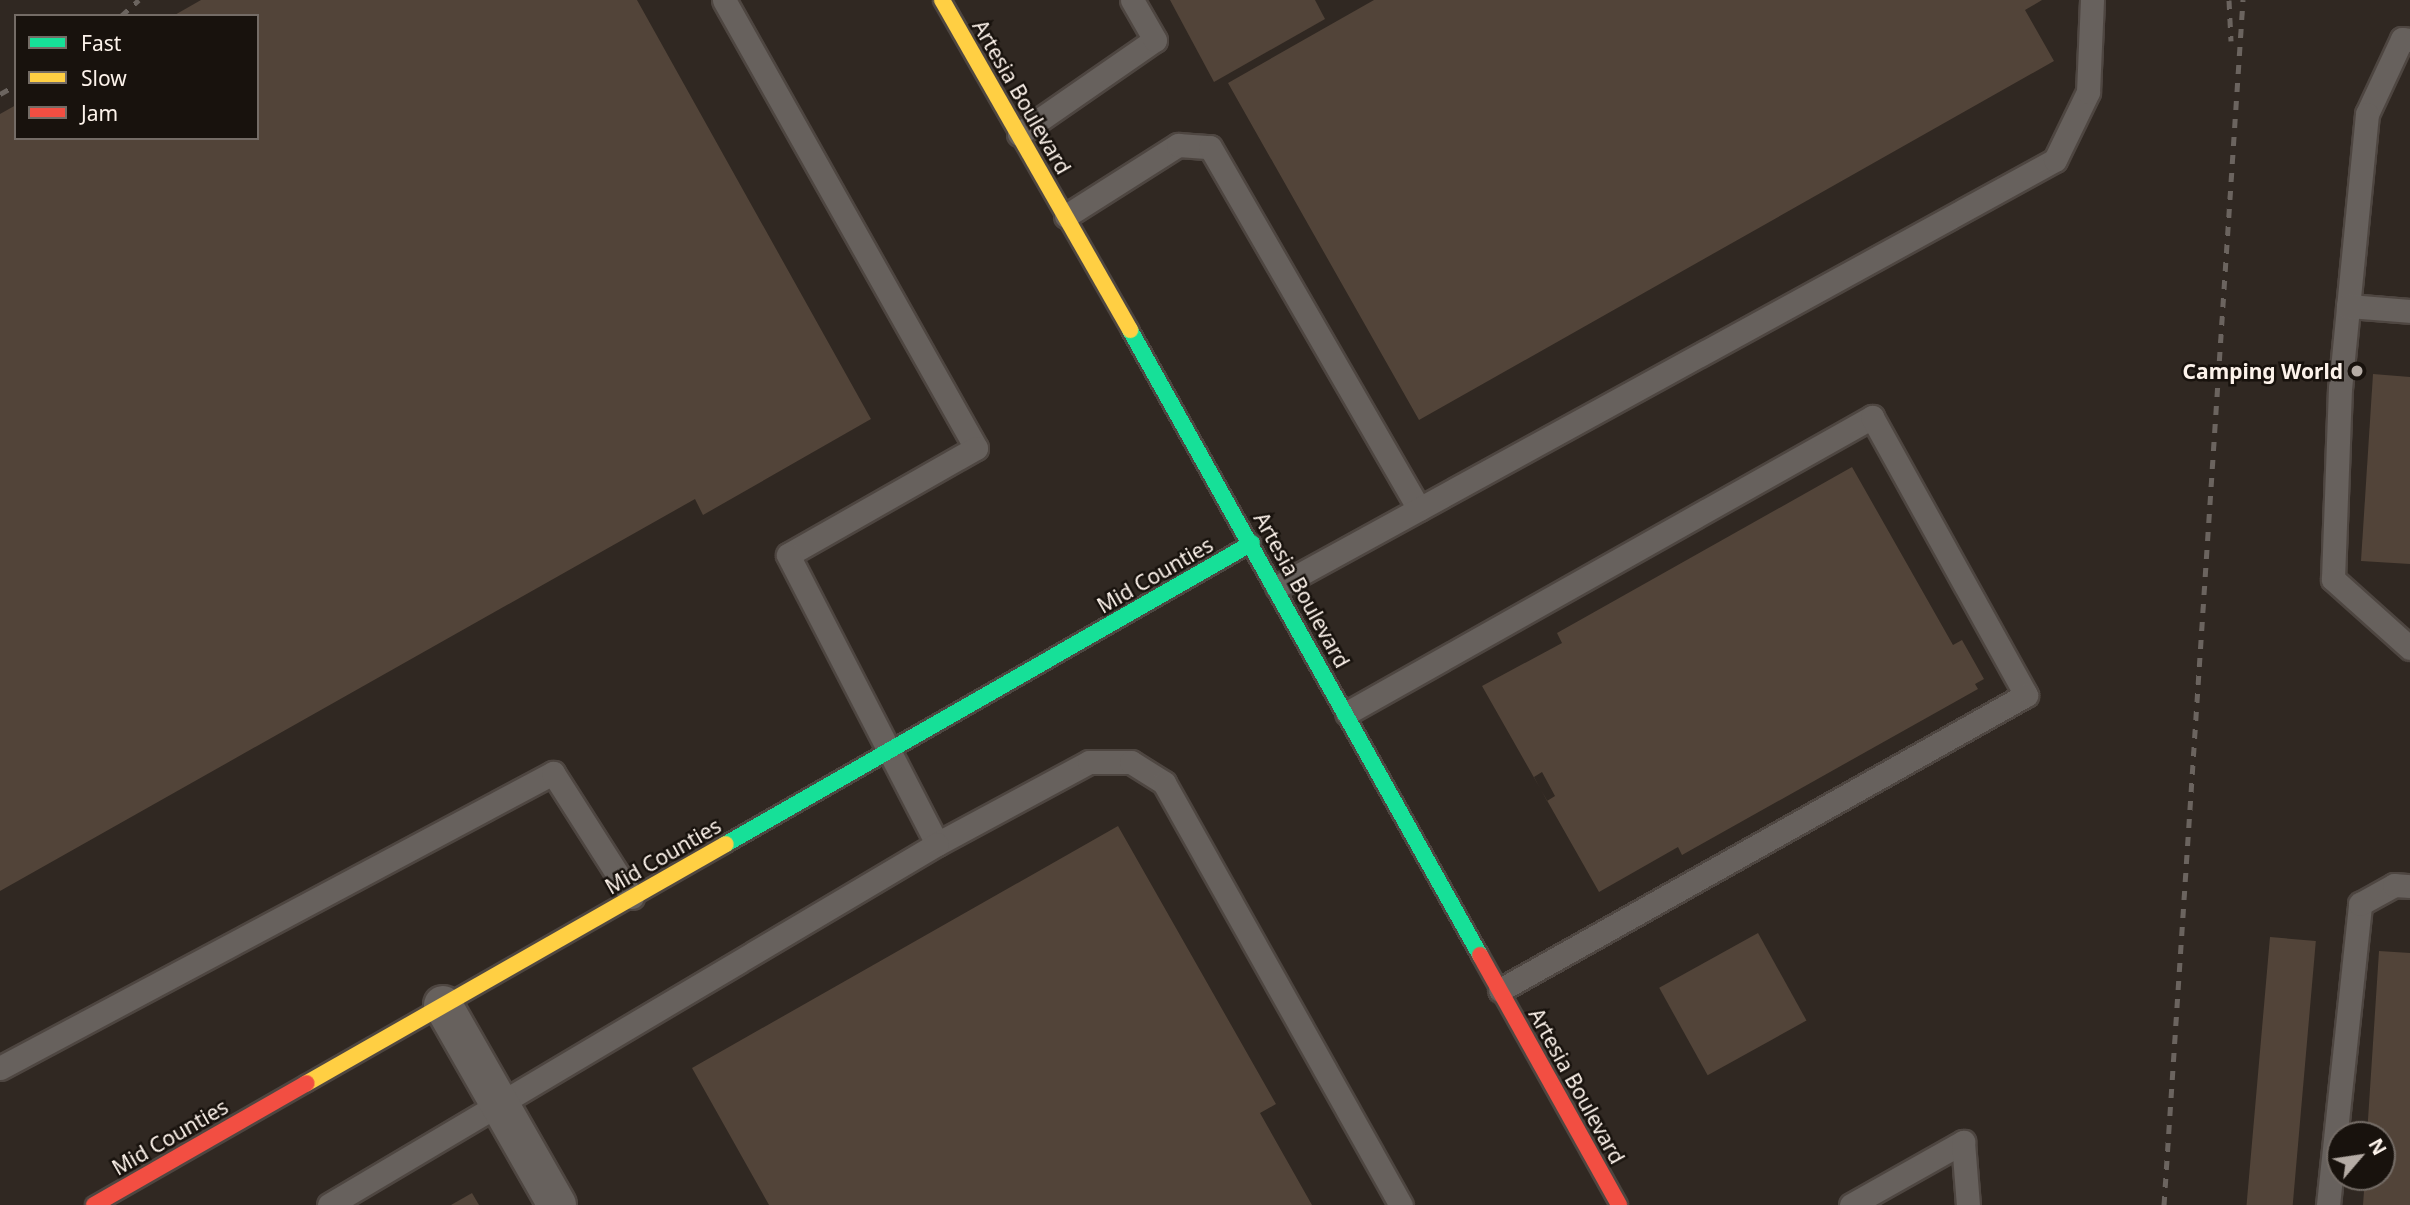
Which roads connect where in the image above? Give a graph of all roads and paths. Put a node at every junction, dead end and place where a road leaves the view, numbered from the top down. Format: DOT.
graph roads {
  1 [pos="724,0"];
  2 [pos="942,0"];
  3 [pos="1132,0"];
  4 [pos="2092,0"];
  5 [pos="2410,40"];
  6 [pos="1019,134"];
  7 [pos="1066,216"];
  8 [pos="2348,306"];
  9 [pos="2410,311"];
  10 [pos="1419,509"];
  11 [pos="1252,543"];
  12 [pos="1277,587"];
  13 [pos="2410,648"];
  14 [pos="1347,713"];
  15 [pos="889,751"];
  16 [pos="937,844"];
  17 [pos="2410,886"];
  18 [pos="632,898"];
  19 [pos="1500,990"];
  20 [pos="443,1005"];
  21 [pos="0,1068"];
  22 [pos="501,1107"];
  23 [pos="94,1205"];
  24 [pos="330,1205"];
  25 [pos="557,1205"];
  26 [pos="1401,1205"];
  27 [pos="1619,1205"];
  28 [pos="1851,1205"];
  29 [pos="1968,1205"];
  30 [pos="2328,1205"];
  1 -- 15 [label="lane"];
  2 -- 6 [label="main road, Artesia Boulevard"];
  3 -- 6 [label="lane"];
  4 -- 10 [label="lane"];
  5 -- 8 [label="lane"];
  6 -- 7 [label="main road, Artesia Boulevard"];
  7 -- 10 [label="lane"];
  7 -- 11 [label="main road, Artesia Boulevard"];
  8 -- 9 [label="lane"];
  8 -- 13 [label="lane"];
  10 -- 12 [label="lane"];
  11 -- 12 [label="main road, Artesia Boulevard"];
  11 -- 15 [label="main road, Mid Counties"];
  12 -- 14 [label="main road, Artesia Boulevard"];
  14 -- 19 [label="main road, Artesia Boulevard"];
  14 -- 19 [label="lane"];
  15 -- 16 [label="lane"];
  15 -- 18 [label="main road, Mid Counties"];
  16 -- 22 [label="lane"];
  16 -- 26 [label="lane"];
  17 -- 30 [label="lane"];
  18 -- 20 [label="main road, Mid Counties"];
  18 -- 21 [label="lane"];
  19 -- 27 [label="main road, Artesia Boulevard"];
  20 -- 22 [label="street"];
  20 -- 23 [label="main road, Mid Counties"];
  22 -- 24 [label="lane"];
  22 -- 25 [label="street"];
  28 -- 29 [label="lane"];
}
